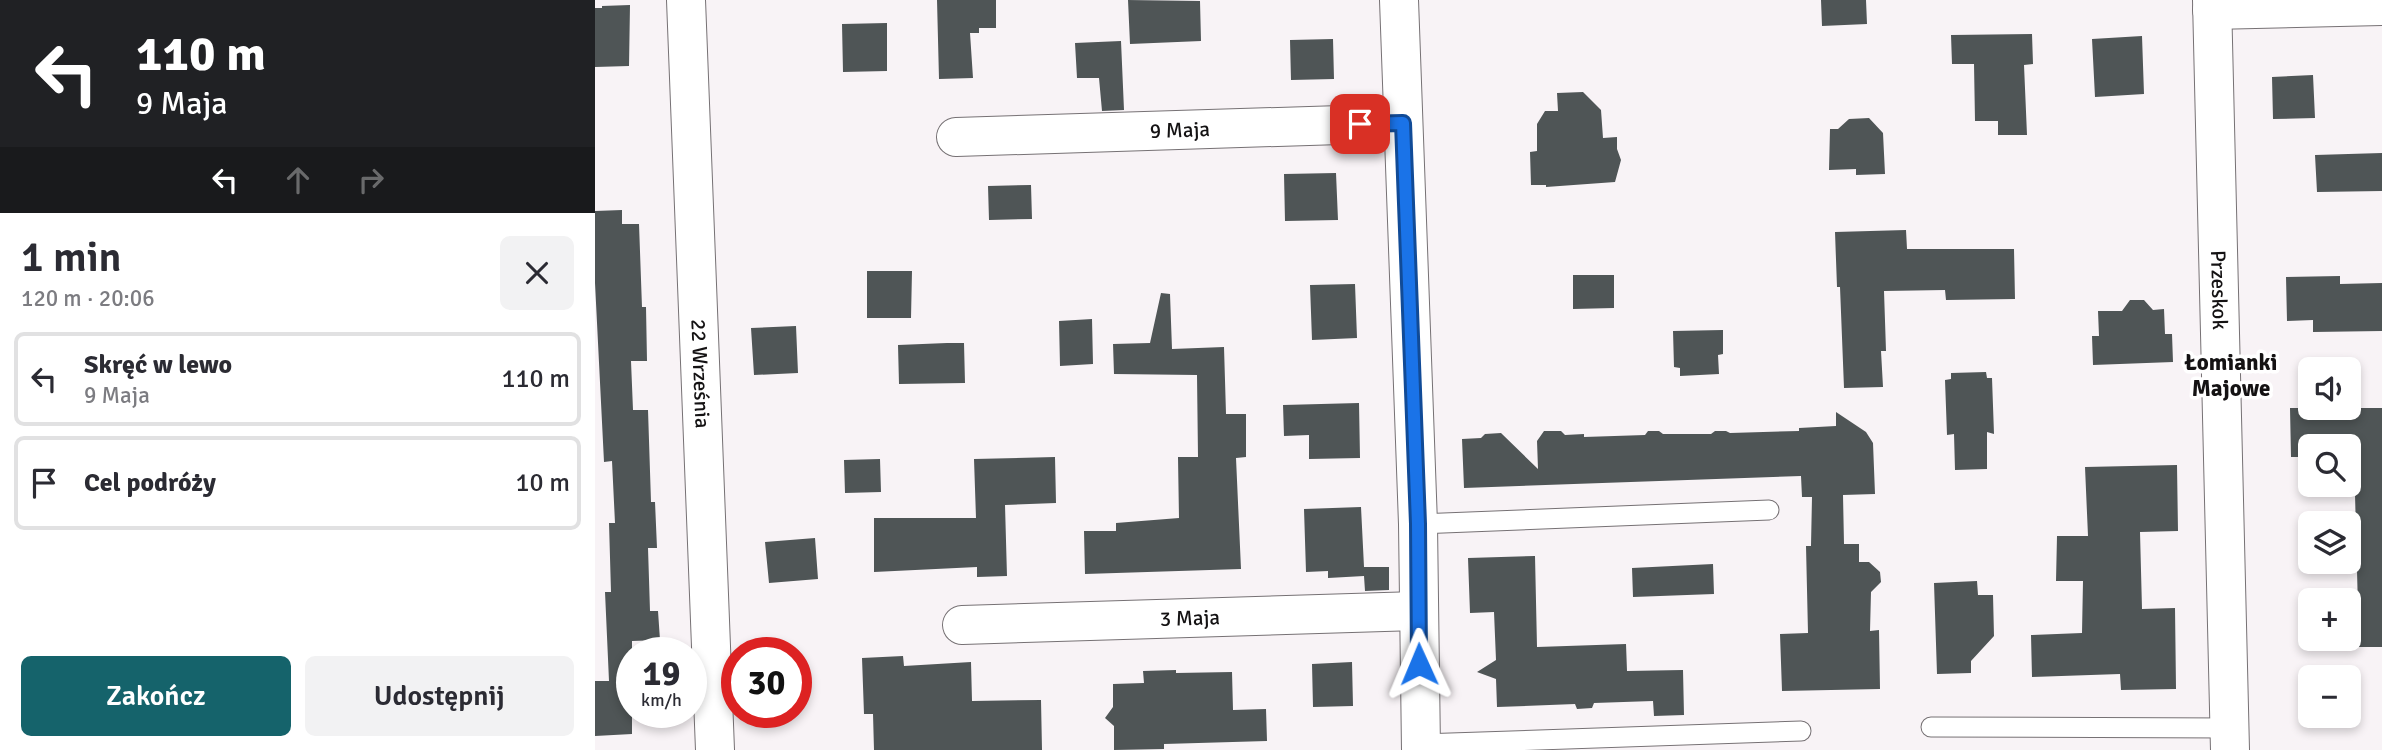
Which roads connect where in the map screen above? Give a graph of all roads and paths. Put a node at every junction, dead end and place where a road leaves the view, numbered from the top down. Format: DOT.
graph roads {
  1 [pos="686,0"];
  2 [pos="1399,0"];
  3 [pos="2212,5"];
  4 [pos="2382,6"];
  5 [pos="1403,123"];
  6 [pos="956,137"];
  7 [pos="1769,510"];
  8 [pos="1418,524"];
  9 [pos="1417,611"];
  10 [pos="962,625"];
  11 [pos="1931,727"];
  12 [pos="1801,731"];
  13 [pos="2229,739"];
  14 [pos="1421,747"];
  15 [pos="715,750"];
  1 -- 15 [label="street, 22 Września"];
  2 -- 5 [label="street"];
  3 -- 4 [label="street"];
  3 -- 13 [label="street, Przeskok"];
  5 -- 6 [label="street, 9 Maja"];
  5 -- 8 [label="street"];
  7 -- 8 [label="lane"];
  8 -- 9 [label="street"];
  9 -- 10 [label="street, 3 Maja"];
  9 -- 14 [label="street"];
  11 -- 13 [label="lane"];
  12 -- 14 [label="lane"];
}
